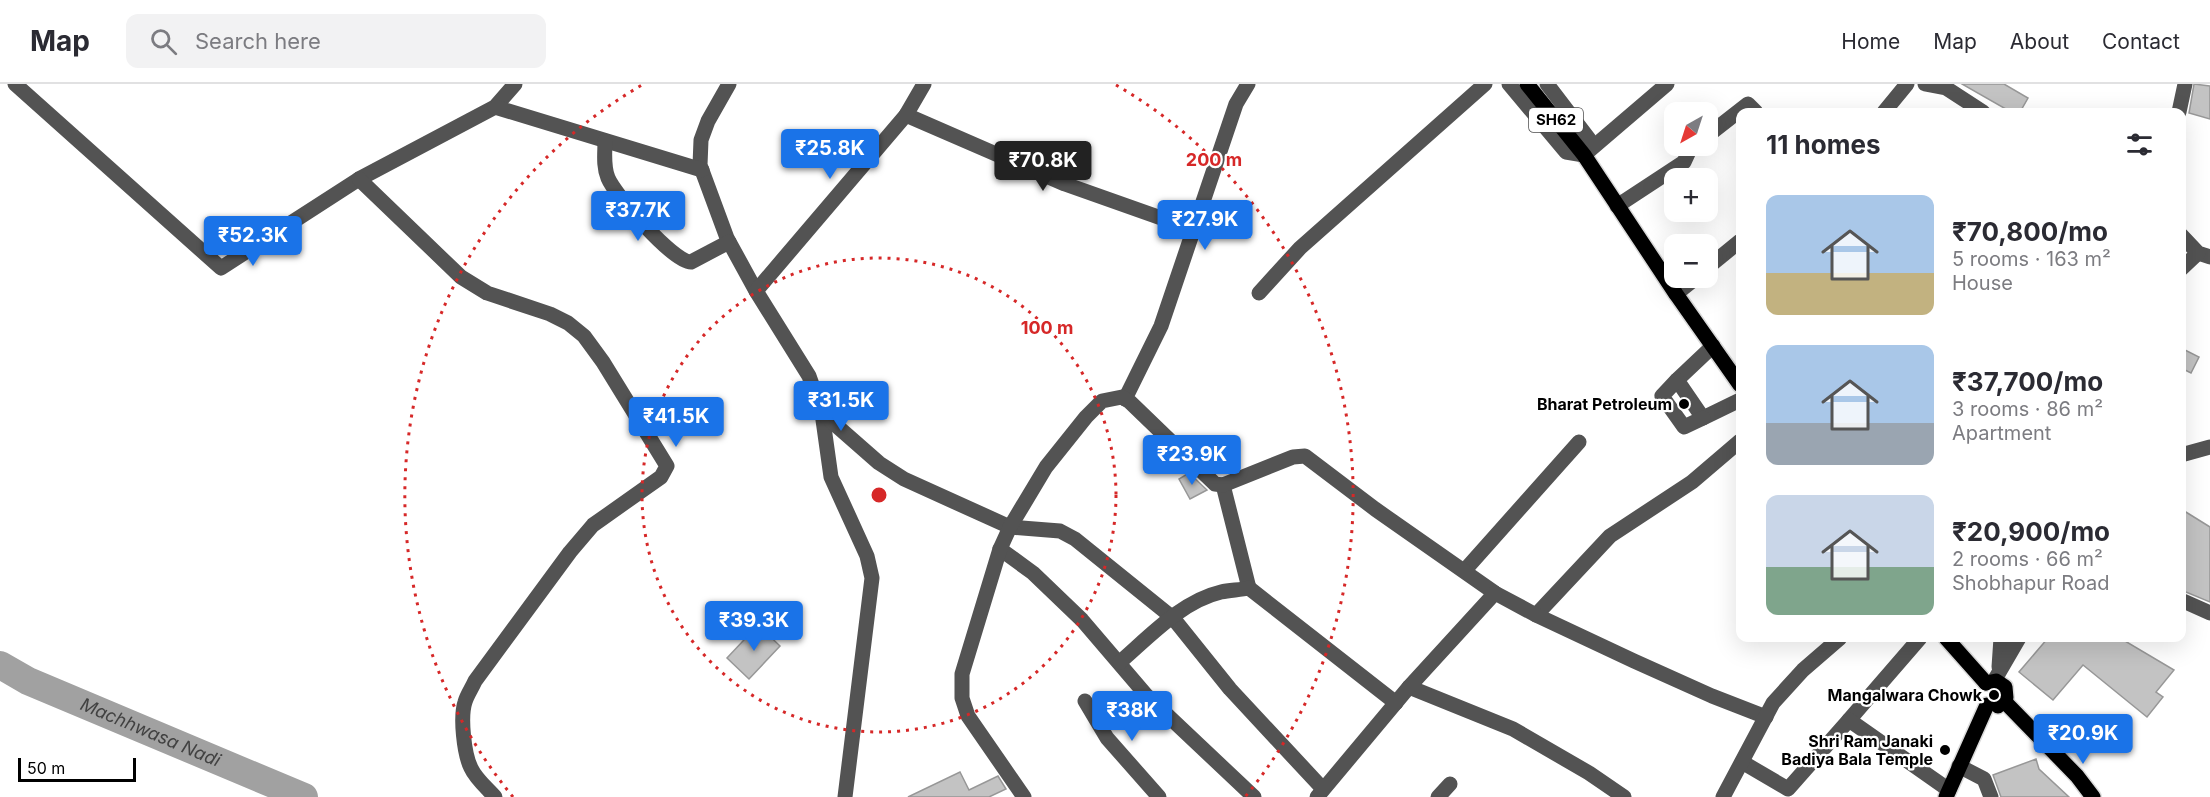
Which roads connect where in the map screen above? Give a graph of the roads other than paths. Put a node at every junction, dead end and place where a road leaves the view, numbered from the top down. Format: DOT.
graph roads {
  1 [pos="15,84"];
  2 [pos="515,84"];
  3 [pos="729,84"];
  4 [pos="924,84"];
  5 [pos="1248,84"];
  6 [pos="1485,84"];
  7 [pos="1509,84"];
  8 [pos="1527,84"];
  9 [pos="1546,84"];
  10 [pos="1667,84"];
  11 [pos="1907,84"];
  12 [pos="1925,84"];
  13 [pos="2185,84"];
  14 [pos="495,107"];
  15 [pos="1887,108"];
  16 [pos="1977,108"];
  17 [pos="2180,108"];
  18 [pos="1736,113"];
  19 [pos="906,115"];
  20 [pos="1718,127"];
  21 [pos="604,141"];
  22 [pos="1584,155"];
  23 [pos="1687,156"];
  24 [pos="702,170"];
  25 [pos="359,179"];
  26 [pos="1617,206"];
  27 [pos="1196,230"];
  28 [pos="2186,239"];
  29 [pos="729,242"];
  30 [pos="1736,244"];
  31 [pos="2204,255"];
  32 [pos="1718,259"];
  33 [pos="2186,265"];
  34 [pos="1684,288"];
  35 [pos="756,291"];
  36 [pos="1259,294"];
  37 [pos="1676,294"];
  38 [pos="1713,346"];
  39 [pos="1736,379"];
  40 [pos="1677,380"];
  41 [pos="1125,399"];
  42 [pos="1736,402"];
  43 [pos="822,412"];
  44 [pos="1703,418"];
  45 [pos="1579,442"];
  46 [pos="1736,444"];
  47 [pos="2210,447"];
  48 [pos="2186,454"];
  49 [pos="1223,485"];
  50 [pos="1010,526"];
  51 [pos="1000,549"];
  52 [pos="1465,570"];
  53 [pos="1249,588"];
  54 [pos="1495,593"];
  55 [pos="2186,602"];
  56 [pos="2210,614"];
  57 [pos="1536,615"];
  58 [pos="1173,618"];
  59 [pos="1835,642"];
  60 [pos="1917,642"];
  61 [pos="1951,642"];
  62 [pos="2000,642"];
  63 [pos="2016,642"];
  64 [pos="1120,662"];
  65 [pos="1993,678"];
  66 [pos="1409,687"];
  67 [pos="1085,701"];
  68 [pos="2004,701"];
  69 [pos="1396,703"];
  70 [pos="1987,705"];
  71 [pos="1766,717"];
  72 [pos="1849,720"];
  73 [pos="2054,752"];
  74 [pos="1742,762"];
  75 [pos="1959,766"];
  76 [pos="1450,784"];
  77 [pos="1320,793"];
  78 [pos="1947,793"];
  79 [pos="495,797"];
  80 [pos="845,797"];
  81 [pos="1024,797"];
  82 [pos="1159,797"];
  83 [pos="1254,797"];
  84 [pos="1438,797"];
  85 [pos="1624,797"];
  86 [pos="1723,797"];
  87 [pos="1991,797"];
  88 [pos="2085,797"];
  89 [pos="2093,797"];
  1 -- 25 [label="street"];
  2 -- 14 [label="street"];
  3 -- 24 [label="street"];
  4 -- 19 [label="street"];
  5 -- 27 [label="street"];
  6 -- 36 [label="street"];
  7 -- 22 [label="street"];
  8 -- 22 [label="main road, SH62"];
  9 -- 22 [label="street"];
  10 -- 22 [label="street"];
  11 -- 15 [label="street"];
  12 -- 16 [label="street"];
  13 -- 17 [label="street"];
  14 -- 21 [label="street"];
  14 -- 25 [label="street"];
  18 -- 20 [label="street"];
  19 -- 27 [label="street"];
  19 -- 35 [label="street"];
  21 -- 24 [label="street"];
  21 -- 29 [label="street"];
  22 -- 26 [label="main road, SH62"];
  23 -- 26 [label="street"];
  24 -- 29 [label="street"];
  25 -- 79 [label="street"];
  26 -- 37 [label="main road, SH62"];
  27 -- 41 [label="street"];
  28 -- 31 [label="street"];
  29 -- 35 [label="street"];
  30 -- 32 [label="street"];
  31 -- 33 [label="street"];
  34 -- 37 [label="street"];
  35 -- 43 [label="street"];
  37 -- 38 [label="main road, SH62"];
  38 -- 39 [label="main road, SH62"];
  38 -- 40 [label="street"];
  40 -- 44 [label="street"];
  40 -- 44 [label="street"];
  41 -- 49 [label="street"];
  41 -- 50 [label="street"];
  42 -- 44 [label="street"];
  43 -- 50 [label="street"];
  43 -- 80 [label="street"];
  45 -- 52 [label="street"];
  46 -- 57 [label="street"];
  47 -- 48 [label="street"];
  49 -- 52 [label="street"];
  49 -- 53 [label="street"];
  50 -- 51 [label="street"];
  50 -- 58 [label="street"];
  51 -- 64 [label="street"];
  51 -- 81 [label="street"];
  52 -- 54 [label="street"];
  53 -- 58 [label="street"];
  53 -- 69 [label="street"];
  54 -- 57 [label="street"];
  54 -- 66 [label="street"];
  55 -- 56 [label="street"];
  57 -- 71 [label="street"];
  58 -- 64 [label="street"];
  58 -- 77 [label="street"];
  59 -- 71 [label="street"];
  60 -- 72 [label="street"];
  61 -- 65 [label="main road"];
  62 -- 65 [label="street"];
  63 -- 65 [label="street"];
  64 -- 83 [label="street"];
  65 -- 68 [label="main road"];
  65 -- 70 [label="main road"];
  66 -- 69 [label="street"];
  66 -- 85 [label="street"];
  67 -- 82 [label="street"];
  68 -- 70 [label="main road"];
  68 -- 73 [label="main road"];
  69 -- 77 [label="street"];
  70 -- 75 [label="main road"];
  71 -- 74 [label="street"];
  72 -- 74 [label="street"];
  72 -- 78 [label="street"];
  73 -- 88 [label="main road"];
  73 -- 89 [label="main road"];
  74 -- 86 [label="street"];
  75 -- 78 [label="main road"];
  75 -- 87 [label="street"];
  76 -- 84 [label="street"];
}
